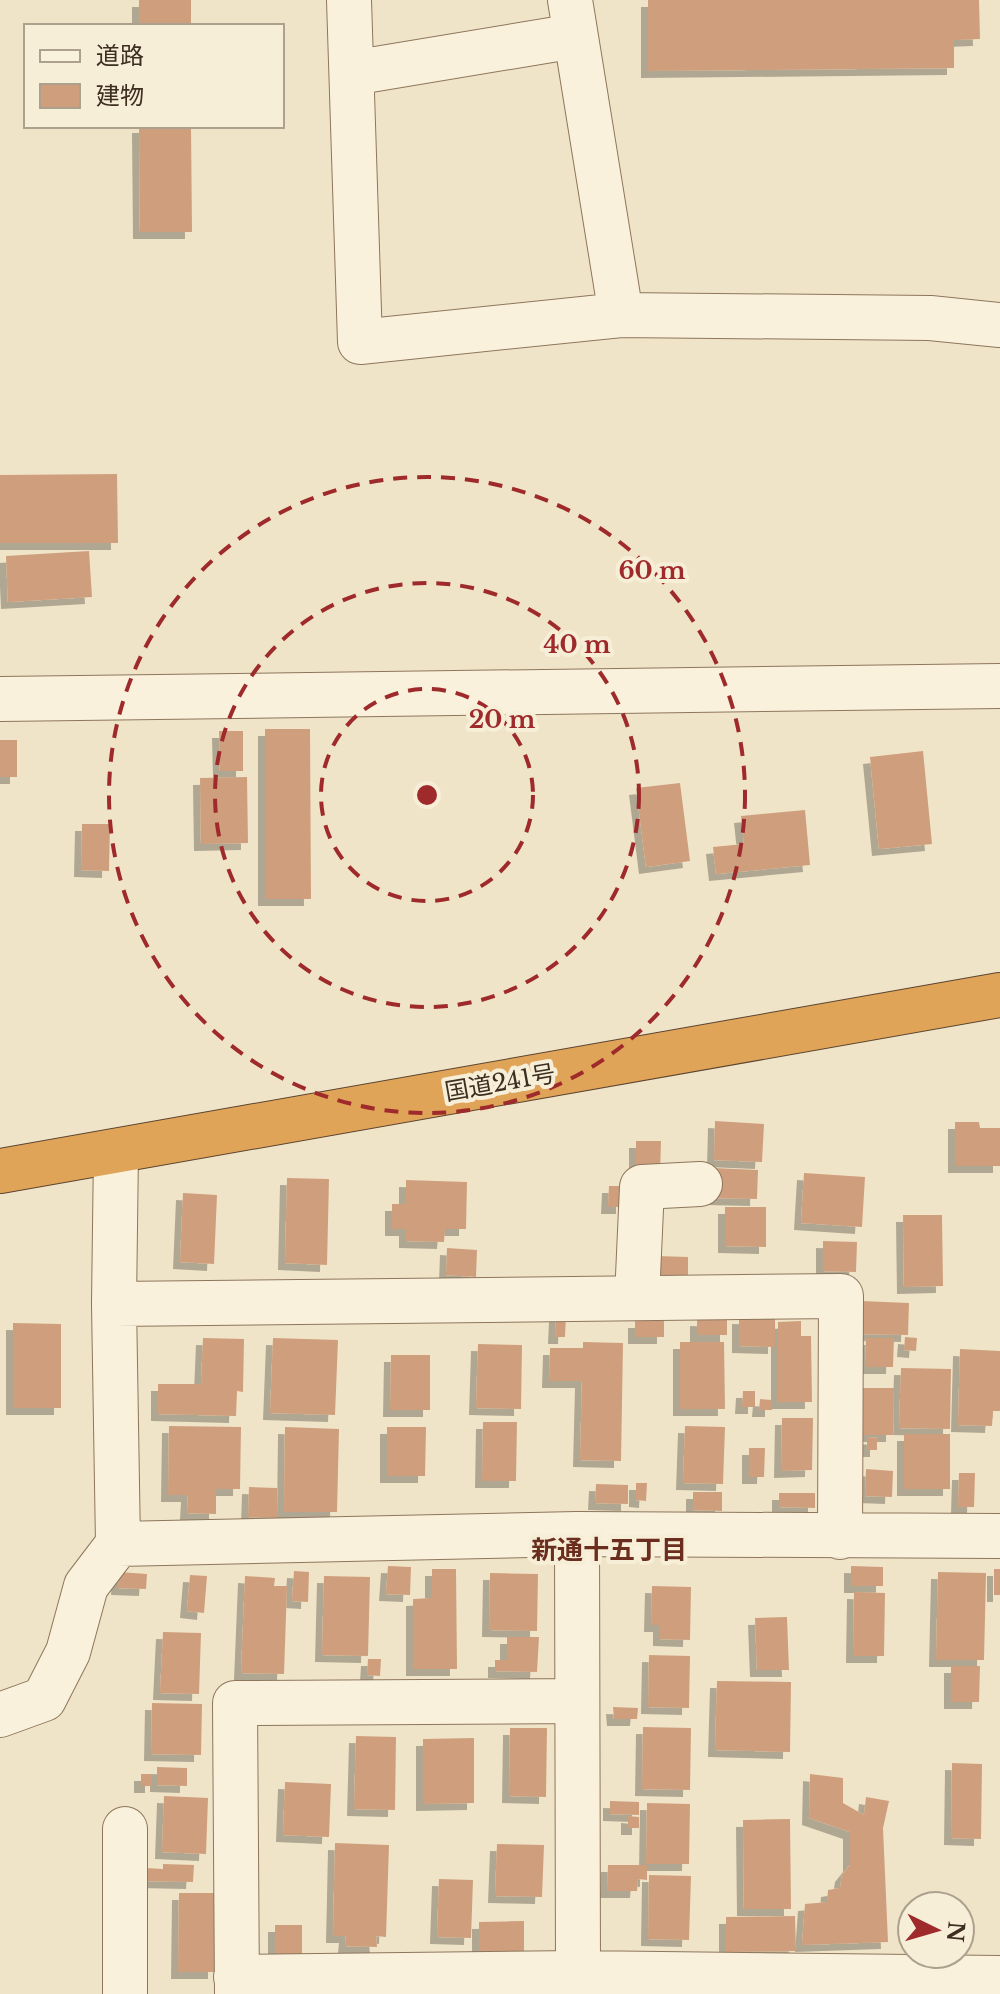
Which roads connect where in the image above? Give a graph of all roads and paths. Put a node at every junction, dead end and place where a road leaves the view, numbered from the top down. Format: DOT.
graph roads {
  1 [pos="349,0"];
  2 [pos="572,18"];
  3 [pos="352,73"];
  4 [pos="621,315"];
  5 [pos="1000,325"];
  6 [pos="1000,686"];
  7 [pos="0,699"];
  8 [pos="1000,995"];
  9 [pos="116,1151"];
  10 [pos="0,1171"];
  11 [pos="700,1184"];
  12 [pos="637,1298"];
  13 [pos="114,1304"];
  14 [pos="577,1534"];
  15 [pos="1000,1536"];
  16 [pos="840,1537"];
  17 [pos="118,1544"];
  18 [pos="577,1701"];
  19 [pos="0,1715"];
  20 [pos="125,1829"];
  21 [pos="578,1973"];
  22 [pos="1000,1978"];
  23 [pos="236,1985"];
  24 [pos="125,1994"];
  1 -- 3 [label="street"];
  2 -- 3 [label="street"];
  2 -- 4 [label="street"];
  3 -- 4 [label="street"];
  4 -- 5 [label="street"];
  6 -- 7 [label="street"];
  8 -- 9 [label="highway, 国道241号"];
  9 -- 10 [label="highway, 国道241号"];
  9 -- 13 [label="street"];
  11 -- 12 [label="street"];
  12 -- 13 [label="street"];
  12 -- 16 [label="street"];
  13 -- 17 [label="street"];
  14 -- 16 [label="street"];
  14 -- 17 [label="street"];
  14 -- 18 [label="street"];
  15 -- 16 [label="street"];
  17 -- 19 [label="street"];
  18 -- 21 [label="street"];
  18 -- 23 [label="street"];
  20 -- 24 [label="street"];
  21 -- 22 [label="street"];
  21 -- 23 [label="street"];
}
